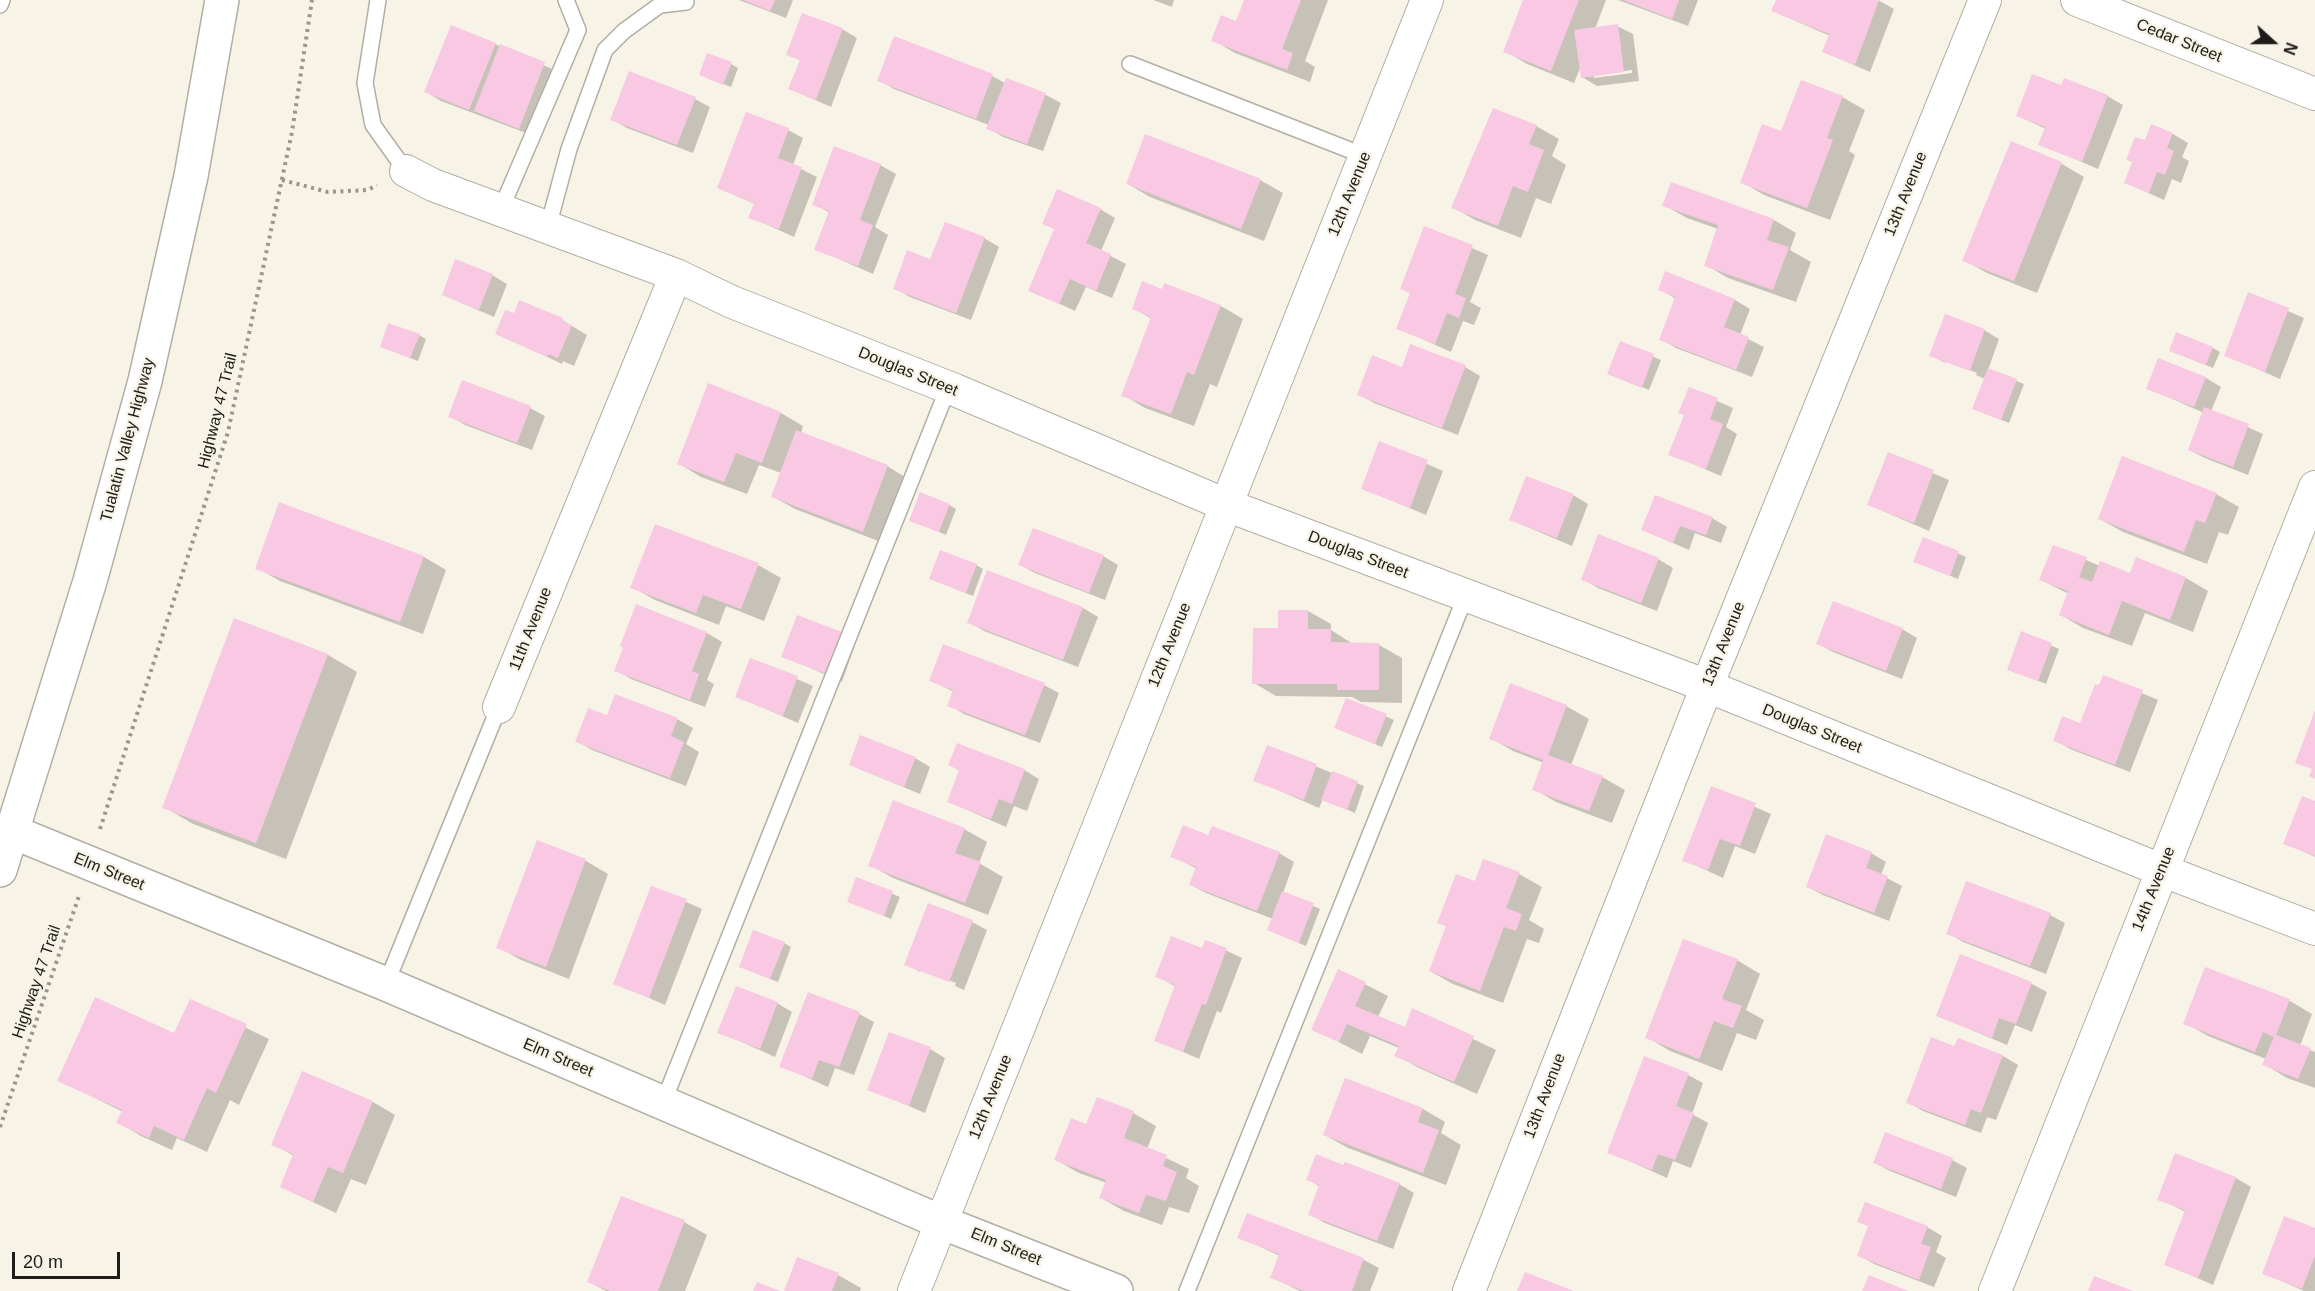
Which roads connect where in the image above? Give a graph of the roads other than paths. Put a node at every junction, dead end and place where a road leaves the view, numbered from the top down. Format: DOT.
graph roads {
  1 [pos="2,0"];
  2 [pos="222,0"];
  3 [pos="378,0"];
  4 [pos="566,0"];
  5 [pos="1427,0"];
  6 [pos="1985,0"];
  7 [pos="2077,0"];
  8 [pos="686,2"];
  9 [pos="0,5"];
  10 [pos="1130,63"];
  11 [pos="2315,94"];
  12 [pos="1365,156"];
  13 [pos="406,171"];
  14 [pos="501,209"];
  15 [pos="548,227"];
  16 [pos="676,275"];
  17 [pos="948,388"];
  18 [pos="2315,487"];
  19 [pos="1226,505"];
  20 [pos="1466,596"];
  21 [pos="1707,686"];
  22 [pos="499,707"];
  23 [pos="6,829"];
  24 [pos="0,870"];
  25 [pos="2161,870"];
  26 [pos="2315,929"];
  27 [pos="386,984"];
  28 [pos="663,1103"];
  29 [pos="941,1222"];
  30 [pos="914,1291"];
  31 [pos="1116,1291"];
  32 [pos="1187,1291"];
  33 [pos="1469,1291"];
  34 [pos="1995,1291"];
  1 -- 9 [label="lane"];
  2 -- 23 [label="main road, Tualatin Valley Highway"];
  3 -- 13 [label="lane"];
  4 -- 14 [label="lane"];
  5 -- 12 [label="street, 12th Avenue"];
  6 -- 21 [label="street, 13th Avenue"];
  7 -- 11 [label="street, Cedar Street"];
  8 -- 15 [label="lane"];
  10 -- 12 [label="lane"];
  12 -- 19 [label="street, 12th Avenue"];
  13 -- 14 [label="street, Douglas Street"];
  14 -- 15 [label="street, Douglas Street"];
  15 -- 16 [label="street, Douglas Street"];
  16 -- 17 [label="street, Douglas Street"];
  16 -- 22 [label="street, 11th Avenue"];
  17 -- 19 [label="street, Douglas Street"];
  17 -- 28 [label="lane"];
  18 -- 25 [label="street, 14th Avenue"];
  19 -- 20 [label="street, Douglas Street"];
  19 -- 29 [label="street, 12th Avenue"];
  20 -- 21 [label="street, Douglas Street"];
  20 -- 32 [label="lane"];
  21 -- 25 [label="street, Douglas Street"];
  21 -- 33 [label="street, 13th Avenue"];
  22 -- 27 [label="lane, 11th Avenue"];
  23 -- 24 [label="main road, Tualatin Valley Highway"];
  23 -- 27 [label="main road, Elm Street"];
  25 -- 26 [label="street, Douglas Street"];
  25 -- 34 [label="street, 14th Avenue"];
  27 -- 28 [label="main road, Elm Street"];
  28 -- 29 [label="main road, Elm Street"];
  29 -- 30 [label="street, 12th Avenue"];
  29 -- 31 [label="main road, Elm Street"];
}
